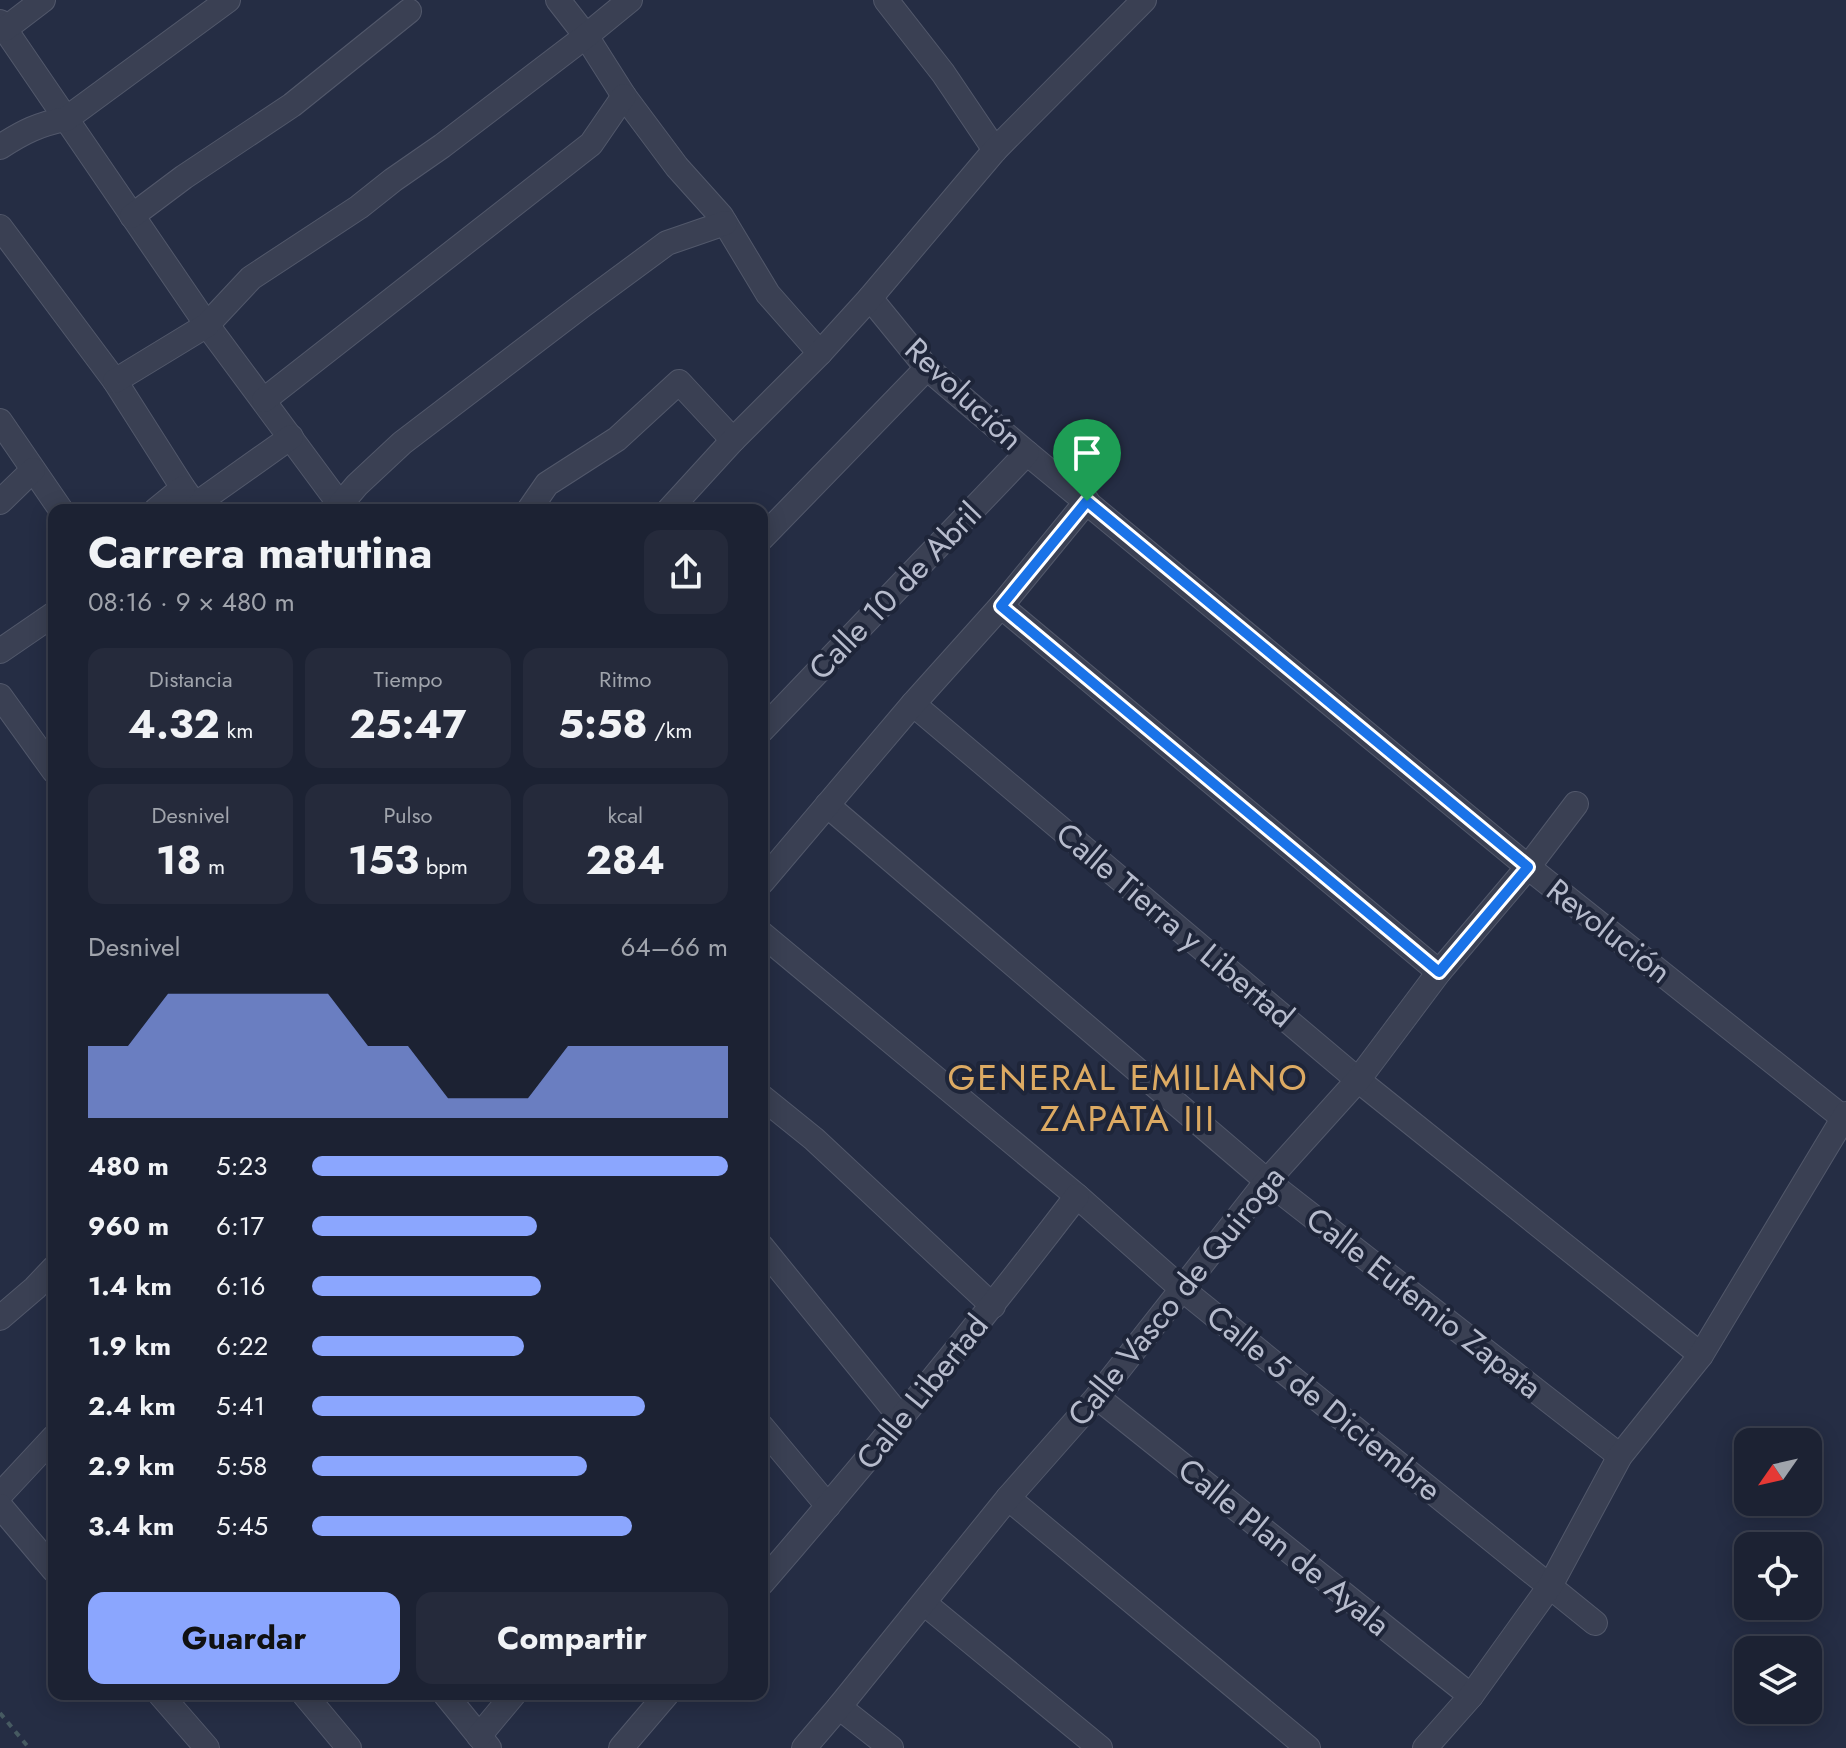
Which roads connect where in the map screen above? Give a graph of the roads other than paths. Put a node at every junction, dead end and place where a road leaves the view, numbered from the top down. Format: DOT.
graph roads {
  1 [pos="43,0"];
  2 [pos="228,0"];
  3 [pos="558,0"];
  4 [pos="630,0"];
  5 [pos="886,0"];
  6 [pos="1144,0"];
  7 [pos="409,11"];
  8 [pos="2,26"];
  9 [pos="586,36"];
  10 [pos="624,96"];
  11 [pos="66,119"];
  12 [pos="0,147"];
  13 [pos="995,150"];
  14 [pos="132,216"];
  15 [pos="725,223"];
  16 [pos="0,227"];
  17 [pos="870,298"];
  18 [pos="207,325"];
  19 [pos="820,353"];
  20 [pos="927,368"];
  21 [pos="115,381"];
  22 [pos="264,400"];
  23 [pos="0,421"];
  24 [pos="291,437"];
  25 [pos="733,440"];
  26 [pos="1027,453"];
  27 [pos="33,470"];
  28 [pos="192,501"];
  29 [pos="1087,501"];
  30 [pos="0,502"];
  31 [pos="57,504"];
  32 [pos="339,504"];
  33 [pos="345,504"];
  34 [pos="533,504"];
  35 [pos="674,504"];
  36 [pos="768,532"];
  37 [pos="1001,606"];
  38 [pos="48,618"];
  39 [pos="0,651"];
  40 [pos="0,696"];
  41 [pos="913,704"];
  42 [pos="768,724"];
  43 [pos="48,763"];
  44 [pos="1576,804"];
  45 [pos="827,805"];
  46 [pos="1528,867"];
  47 [pos="768,875"];
  48 [pos="768,939"];
  49 [pos="1439,972"];
  50 [pos="1358,1080"];
  51 [pos="768,1102"];
  52 [pos="1845,1117"];
  53 [pos="1267,1181"];
  54 [pos="1077,1196"];
  55 [pos="768,1254"];
  56 [pos="48,1274"];
  57 [pos="1182,1289"];
  58 [pos="993,1306"];
  59 [pos="0,1318"];
  60 [pos="1701,1355"];
  61 [pos="1097,1397"];
  62 [pos="901,1418"];
  63 [pos="768,1434"];
  64 [pos="48,1443"];
  65 [pos="1620,1456"];
  66 [pos="0,1495"];
  67 [pos="1008,1498"];
  68 [pos="0,1506"];
  69 [pos="828,1506"];
  70 [pos="48,1563"];
  71 [pos="768,1576"];
  72 [pos="1550,1586"];
  73 [pos="924,1603"];
  74 [pos="1595,1623"];
  75 [pos="1471,1696"];
  76 [pos="165,1700"];
  77 [pos="309,1700"];
  78 [pos="450,1700"];
  79 [pos="510,1700"];
  80 [pos="662,1700"];
  81 [pos="839,1707"];
  82 [pos="484,1742"];
  83 [pos="207,1748"];
  84 [pos="349,1748"];
  85 [pos="621,1748"];
  86 [pos="804,1748"];
  87 [pos="891,1748"];
  88 [pos="1100,1748"];
  89 [pos="1308,1748"];
  90 [pos="1425,1748"];
  1 -- 8 [label="street"];
  2 -- 11 [label="street"];
  3 -- 9 [label="street"];
  4 -- 9 [label="street"];
  5 -- 13 [label="street"];
  6 -- 13 [label="street"];
  7 -- 14 [label="street"];
  8 -- 11 [label="street"];
  9 -- 10 [label="street"];
  9 -- 18 [label="street"];
  10 -- 15 [label="street"];
  10 -- 22 [label="street"];
  11 -- 12 [label="street"];
  11 -- 14 [label="street"];
  13 -- 17 [label="street"];
  14 -- 18 [label="street"];
  15 -- 19 [label="street"];
  15 -- 33 [label="street"];
  16 -- 21 [label="street"];
  17 -- 19 [label="street"];
  17 -- 20 [label="street, Revolución"];
  18 -- 21 [label="street"];
  18 -- 22 [label="street"];
  19 -- 25 [label="street"];
  20 -- 26 [label="street, Revolución"];
  20 -- 36 [label="street"];
  21 -- 28 [label="street"];
  22 -- 24 [label="street"];
  23 -- 27 [label="street"];
  24 -- 28 [label="street"];
  24 -- 32 [label="street"];
  25 -- 34 [label="street"];
  25 -- 35 [label="street"];
  26 -- 29 [label="street, Revolución"];
  26 -- 42 [label="street, Calle 10 de Abril"];
  27 -- 30 [label="street"];
  27 -- 31 [label="street"];
  29 -- 37 [label="street"];
  29 -- 46 [label="street, Revolución"];
  37 -- 41 [label="street"];
  37 -- 49 [label="street"];
  38 -- 39 [label="street"];
  40 -- 43 [label="street"];
  41 -- 45 [label="street"];
  41 -- 50 [label="street, Calle Tierra y Libertad"];
  44 -- 46 [label="street, Calle Vasco de Quiroga"];
  45 -- 47 [label="street"];
  45 -- 53 [label="street, Calle Eufemio Zapata"];
  46 -- 49 [label="street, Calle Vasco de Quiroga"];
  46 -- 52 [label="street, Revolución"];
  48 -- 54 [label="street, Calle 5 de Diciembre"];
  49 -- 50 [label="street, Calle Vasco de Quiroga"];
  50 -- 53 [label="street, Calle Vasco de Quiroga"];
  50 -- 60 [label="street, Calle Tierra y Libertad"];
  51 -- 58 [label="street"];
  52 -- 60 [label="street"];
  53 -- 57 [label="street, Calle Vasco de Quiroga"];
  53 -- 65 [label="street, Calle Eufemio Zapata"];
  54 -- 57 [label="street, Calle 5 de Diciembre"];
  54 -- 58 [label="street, Calle Libertad"];
  55 -- 62 [label="street"];
  56 -- 59 [label="street"];
  57 -- 61 [label="street, Calle Vasco de Quiroga"];
  57 -- 72 [label="street, Calle 5 de Diciembre"];
  58 -- 62 [label="street, Calle Libertad"];
  60 -- 65 [label="street"];
  61 -- 67 [label="street, Calle Vasco de Quiroga"];
  61 -- 75 [label="street, Calle Plan de Ayala"];
  62 -- 69 [label="street, Calle Libertad"];
  63 -- 69 [label="street"];
  64 -- 66 [label="street"];
  65 -- 72 [label="street"];
  67 -- 73 [label="street, Calle Vasco de Quiroga"];
  67 -- 89 [label="street"];
  68 -- 70 [label="street"];
  69 -- 71 [label="street, Calle Libertad"];
  72 -- 74 [label="street, Calle 5 de Diciembre"];
  72 -- 75 [label="street"];
  73 -- 81 [label="street, Calle Vasco de Quiroga"];
  73 -- 88 [label="street"];
  75 -- 90 [label="street"];
  76 -- 83 [label="street"];
  77 -- 84 [label="street"];
  78 -- 82 [label="street"];
  79 -- 82 [label="street"];
  80 -- 85 [label="street"];
  81 -- 86 [label="street, Calle Vasco de Quiroga"];
  81 -- 87 [label="street"];
}
